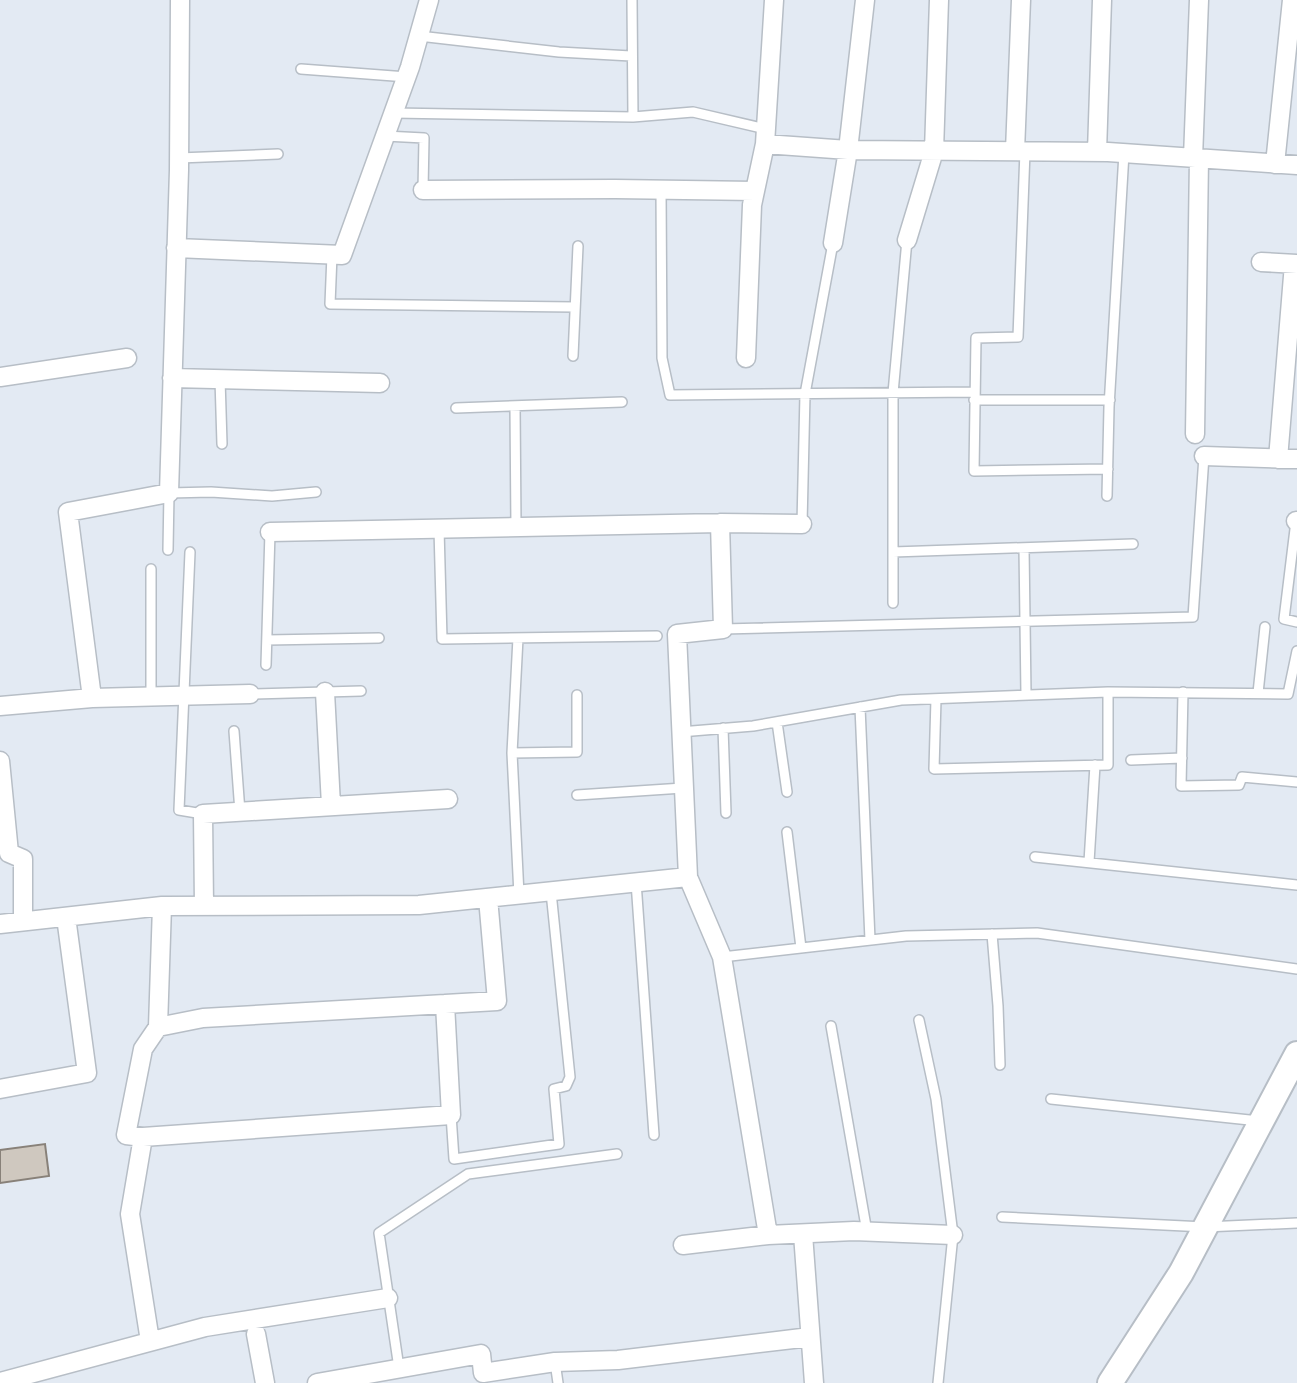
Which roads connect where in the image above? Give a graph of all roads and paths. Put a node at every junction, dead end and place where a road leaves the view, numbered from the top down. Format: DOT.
graph roads {
  1 [pos="180,0"];
  2 [pos="429,0"];
  3 [pos="632,0"];
  4 [pos="774,0"];
  5 [pos="865,0"];
  6 [pos="939,0"];
  7 [pos="1021,0"];
  8 [pos="1102,0"];
  9 [pos="1199,0"];
  10 [pos="1292,0"];
  11 [pos="419,36"];
  12 [pos="631,57"];
  13 [pos="302,69"];
  14 [pos="407,77"];
  15 [pos="394,113"];
  16 [pos="633,117"];
  17 [pos="385,136"];
  18 [pos="765,136"];
  19 [pos="848,150"];
  20 [pos="933,151"];
  21 [pos="1020,151"];
  22 [pos="1097,152"];
  23 [pos="1124,153"];
  24 [pos="278,154"];
  25 [pos="179,158"];
  26 [pos="1196,158"];
  27 [pos="1275,164"];
  28 [pos="1297,165"];
  29 [pos="661,189"];
  30 [pos="423,190"];
  31 [pos="755,191"];
  32 [pos="907,240"];
  33 [pos="833,243"];
  34 [pos="578,246"];
  35 [pos="176,248"];
  36 [pos="332,255"];
  37 [pos="1261,262"];
  38 [pos="1295,264"];
  39 [pos="575,307"];
  40 [pos="573,356"];
  41 [pos="746,358"];
  42 [pos="127,359"];
  43 [pos="0,377"];
  44 [pos="172,379"];
  45 [pos="220,379"];
  46 [pos="380,383"];
  47 [pos="893,393"];
  48 [pos="805,394"];
  49 [pos="974,396"];
  50 [pos="1110,400"];
  51 [pos="622,402"];
  52 [pos="515,406"];
  53 [pos="456,408"];
  54 [pos="1195,435"];
  55 [pos="222,444"];
  56 [pos="1204,456"];
  57 [pos="1278,459"];
  58 [pos="1297,459"];
  59 [pos="1108,469"];
  60 [pos="316,492"];
  61 [pos="169,493"];
  62 [pos="1107,496"];
  63 [pos="1297,521"];
  64 [pos="720,523"];
  65 [pos="802,524"];
  66 [pos="516,527"];
  67 [pos="439,529"];
  68 [pos="270,532"];
  69 [pos="1133,544"];
  70 [pos="1024,548"];
  71 [pos="168,550"];
  72 [pos="190,552"];
  73 [pos="893,552"];
  74 [pos="151,569"];
  75 [pos="893,603"];
  76 [pos="1025,621"];
  77 [pos="1297,622"];
  78 [pos="1265,627"];
  79 [pos="723,629"];
  80 [pos="657,636"];
  81 [pos="379,638"];
  82 [pos="518,638"];
  83 [pos="267,640"];
  84 [pos="1297,651"];
  85 [pos="266,665"];
  86 [pos="361,691"];
  87 [pos="325,692"];
  88 [pos="1108,692"];
  89 [pos="1183,692"];
  90 [pos="1258,693"];
  91 [pos="250,694"];
  92 [pos="577,695"];
  93 [pos="1026,695"];
  94 [pos="151,696"];
  95 [pos="183,696"];
  96 [pos="92,698"];
  97 [pos="936,699"];
  98 [pos="0,706"];
  99 [pos="860,707"];
  100 [pos="776,722"];
  101 [pos="723,728"];
  102 [pos="234,731"];
  103 [pos="680,732"];
  104 [pos="512,753"];
  105 [pos="1182,758"];
  106 [pos="1131,760"];
  107 [pos="0,761"];
  108 [pos="1095,765"];
  109 [pos="1297,782"];
  110 [pos="683,788"];
  111 [pos="787,792"];
  112 [pos="577,795"];
  113 [pos="448,799"];
  114 [pos="331,805"];
  115 [pos="240,812"];
  116 [pos="726,813"];
  117 [pos="203,814"];
  118 [pos="787,832"];
  119 [pos="1035,858"];
  120 [pos="1089,862"];
  121 [pos="688,877"];
  122 [pos="636,882"];
  123 [pos="1297,885"];
  124 [pos="551,891"];
  125 [pos="519,895"];
  126 [pos="488,898"];
  127 [pos="162,906"];
  128 [pos="204,906"];
  129 [pos="66,917"];
  130 [pos="23,921"];
  131 [pos="0,924"];
  132 [pos="992,934"];
  133 [pos="870,940"];
  134 [pos="801,948"];
  135 [pos="722,957"];
  136 [pos="1297,969"];
  137 [pos="445,1004"];
  138 [pos="919,1020"];
  139 [pos="831,1026"];
  140 [pos="158,1027"];
  141 [pos="1297,1054"];
  142 [pos="1000,1065"];
  143 [pos="1288,1087"];
  144 [pos="0,1089"];
  145 [pos="1051,1099"];
  146 [pos="451,1115"];
  147 [pos="1261,1122"];
  148 [pos="654,1135"];
  149 [pos="143,1137"];
  150 [pos="617,1154"];
  151 [pos="1002,1217"];
  152 [pos="1297,1223"];
  153 [pos="1205,1227"];
  154 [pos="867,1231"];
  155 [pos="803,1234"];
  156 [pos="953,1235"];
  157 [pos="768,1236"];
  158 [pos="683,1245"];
  159 [pos="388,1298"];
  160 [pos="256,1334"];
  161 [pos="810,1337"];
  162 [pos="150,1342"];
  163 [pos="555,1362"];
  164 [pos="399,1368"];
  165 [pos="0,1382"];
  166 [pos="265,1383"];
  167 [pos="317,1383"];
  168 [pos="558,1383"];
  169 [pos="814,1383"];
  170 [pos="938,1383"];
  171 [pos="1110,1383"];
  1 -- 25 [label="street"];
  2 -- 11 [label="street"];
  3 -- 12 [label="lane"];
  4 -- 18 [label="street"];
  5 -- 19 [label="street"];
  6 -- 20 [label="street"];
  7 -- 21 [label="street"];
  8 -- 22 [label="street"];
  9 -- 26 [label="street"];
  10 -- 27 [label="street"];
  11 -- 12 [label="lane"];
  11 -- 14 [label="street"];
  12 -- 16 [label="lane"];
  13 -- 14 [label="lane"];
  14 -- 15 [label="street"];
  15 -- 16 [label="lane"];
  15 -- 17 [label="street"];
  16 -- 18 [label="lane"];
  17 -- 30 [label="lane"];
  17 -- 36 [label="street"];
  18 -- 19 [label="street"];
  18 -- 31 [label="street"];
  19 -- 20 [label="street"];
  19 -- 33 [label="street"];
  20 -- 21 [label="street"];
  20 -- 32 [label="street"];
  21 -- 22 [label="street"];
  21 -- 49 [label="lane"];
  22 -- 23 [label="street"];
  23 -- 26 [label="street"];
  23 -- 50 [label="lane"];
  24 -- 25 [label="lane"];
  25 -- 35 [label="street"];
  26 -- 27 [label="street"];
  26 -- 54 [label="street"];
  27 -- 28 [label="street"];
  29 -- 30 [label="street"];
  29 -- 31 [label="street"];
  29 -- 48 [label="lane"];
  31 -- 41 [label="street"];
  32 -- 47 [label="lane"];
  33 -- 48 [label="lane"];
  34 -- 39 [label="lane"];
  35 -- 36 [label="street"];
  35 -- 44 [label="street"];
  36 -- 39 [label="lane"];
  37 -- 38 [label="street"];
  38 -- 57 [label="street"];
  39 -- 40 [label="lane"];
  42 -- 43 [label="street"];
  44 -- 45 [label="street"];
  44 -- 61 [label="street"];
  45 -- 46 [label="street"];
  45 -- 55 [label="lane"];
  47 -- 48 [label="lane"];
  47 -- 49 [label="lane"];
  47 -- 73 [label="lane"];
  48 -- 65 [label="lane"];
  49 -- 50 [label="lane"];
  49 -- 59 [label="lane"];
  50 -- 59 [label="lane"];
  51 -- 52 [label="lane"];
  52 -- 53 [label="lane"];
  52 -- 66 [label="lane"];
  56 -- 57 [label="street"];
  56 -- 76 [label="lane"];
  57 -- 58 [label="street"];
  59 -- 62 [label="lane"];
  60 -- 61 [label="lane"];
  61 -- 71 [label="lane"];
  61 -- 96 [label="street"];
  63 -- 77 [label="lane"];
  64 -- 65 [label="street"];
  64 -- 66 [label="street"];
  64 -- 79 [label="street"];
  66 -- 67 [label="street"];
  67 -- 68 [label="street"];
  67 -- 82 [label="lane"];
  68 -- 83 [label="lane"];
  69 -- 70 [label="lane"];
  70 -- 73 [label="lane"];
  70 -- 76 [label="lane"];
  72 -- 95 [label="lane"];
  73 -- 75 [label="lane"];
  74 -- 94 [label="lane"];
  76 -- 79 [label="lane"];
  76 -- 93 [label="lane"];
  78 -- 90 [label="lane"];
  79 -- 103 [label="street"];
  80 -- 82 [label="lane"];
  81 -- 83 [label="lane"];
  82 -- 104 [label="lane"];
  83 -- 85 [label="lane"];
  84 -- 90 [label="lane"];
  86 -- 87 [label="lane"];
  87 -- 91 [label="lane"];
  87 -- 114 [label="street"];
  88 -- 89 [label="lane"];
  88 -- 93 [label="lane"];
  88 -- 108 [label="lane"];
  89 -- 90 [label="lane"];
  89 -- 105 [label="lane"];
  91 -- 95 [label="street"];
  92 -- 104 [label="lane"];
  93 -- 97 [label="lane"];
  94 -- 95 [label="street"];
  94 -- 96 [label="street"];
  95 -- 117 [label="lane"];
  96 -- 98 [label="street"];
  97 -- 99 [label="lane"];
  97 -- 108 [label="lane"];
  99 -- 100 [label="lane"];
  99 -- 133 [label="lane"];
  100 -- 101 [label="lane"];
  100 -- 111 [label="lane"];
  101 -- 103 [label="lane"];
  101 -- 116 [label="lane"];
  102 -- 115 [label="lane"];
  103 -- 110 [label="street"];
  104 -- 125 [label="lane"];
  105 -- 106 [label="lane"];
  105 -- 109 [label="lane"];
  107 -- 130 [label="street"];
  108 -- 120 [label="lane"];
  110 -- 112 [label="lane"];
  110 -- 121 [label="street"];
  113 -- 114 [label="street"];
  114 -- 115 [label="street"];
  115 -- 117 [label="street"];
  117 -- 128 [label="street"];
  118 -- 134 [label="lane"];
  119 -- 120 [label="lane"];
  120 -- 123 [label="lane"];
  121 -- 122 [label="street"];
  121 -- 135 [label="street"];
  122 -- 124 [label="street"];
  122 -- 148 [label="lane"];
  124 -- 125 [label="street"];
  124 -- 146 [label="lane"];
  125 -- 126 [label="street"];
  126 -- 128 [label="street"];
  126 -- 137 [label="street"];
  127 -- 128 [label="street"];
  127 -- 129 [label="street"];
  127 -- 140 [label="street"];
  129 -- 130 [label="street"];
  129 -- 144 [label="street"];
  130 -- 131 [label="street"];
  132 -- 133 [label="lane"];
  132 -- 136 [label="lane"];
  132 -- 142 [label="lane"];
  133 -- 134 [label="lane"];
  134 -- 135 [label="lane"];
  135 -- 157 [label="street"];
  137 -- 140 [label="street"];
  137 -- 146 [label="street"];
  138 -- 156 [label="lane"];
  139 -- 154 [label="lane"];
  140 -- 149 [label="street"];
  141 -- 143 [label="street"];
  143 -- 147 [label="street"];
  145 -- 147 [label="lane"];
  146 -- 149 [label="street"];
  147 -- 153 [label="street"];
  149 -- 162 [label="street"];
  150 -- 159 [label="lane"];
  151 -- 153 [label="lane"];
  152 -- 153 [label="lane"];
  153 -- 171 [label="street"];
  154 -- 155 [label="street"];
  154 -- 156 [label="street"];
  155 -- 157 [label="street"];
  155 -- 161 [label="street"];
  156 -- 170 [label="lane"];
  157 -- 158 [label="street"];
  159 -- 162 [label="street"];
  159 -- 164 [label="lane"];
  160 -- 166 [label="street"];
  161 -- 163 [label="street"];
  161 -- 169 [label="street"];
  162 -- 165 [label="street"];
  163 -- 164 [label="street"];
  163 -- 168 [label="lane"];
  164 -- 167 [label="street"];
}
